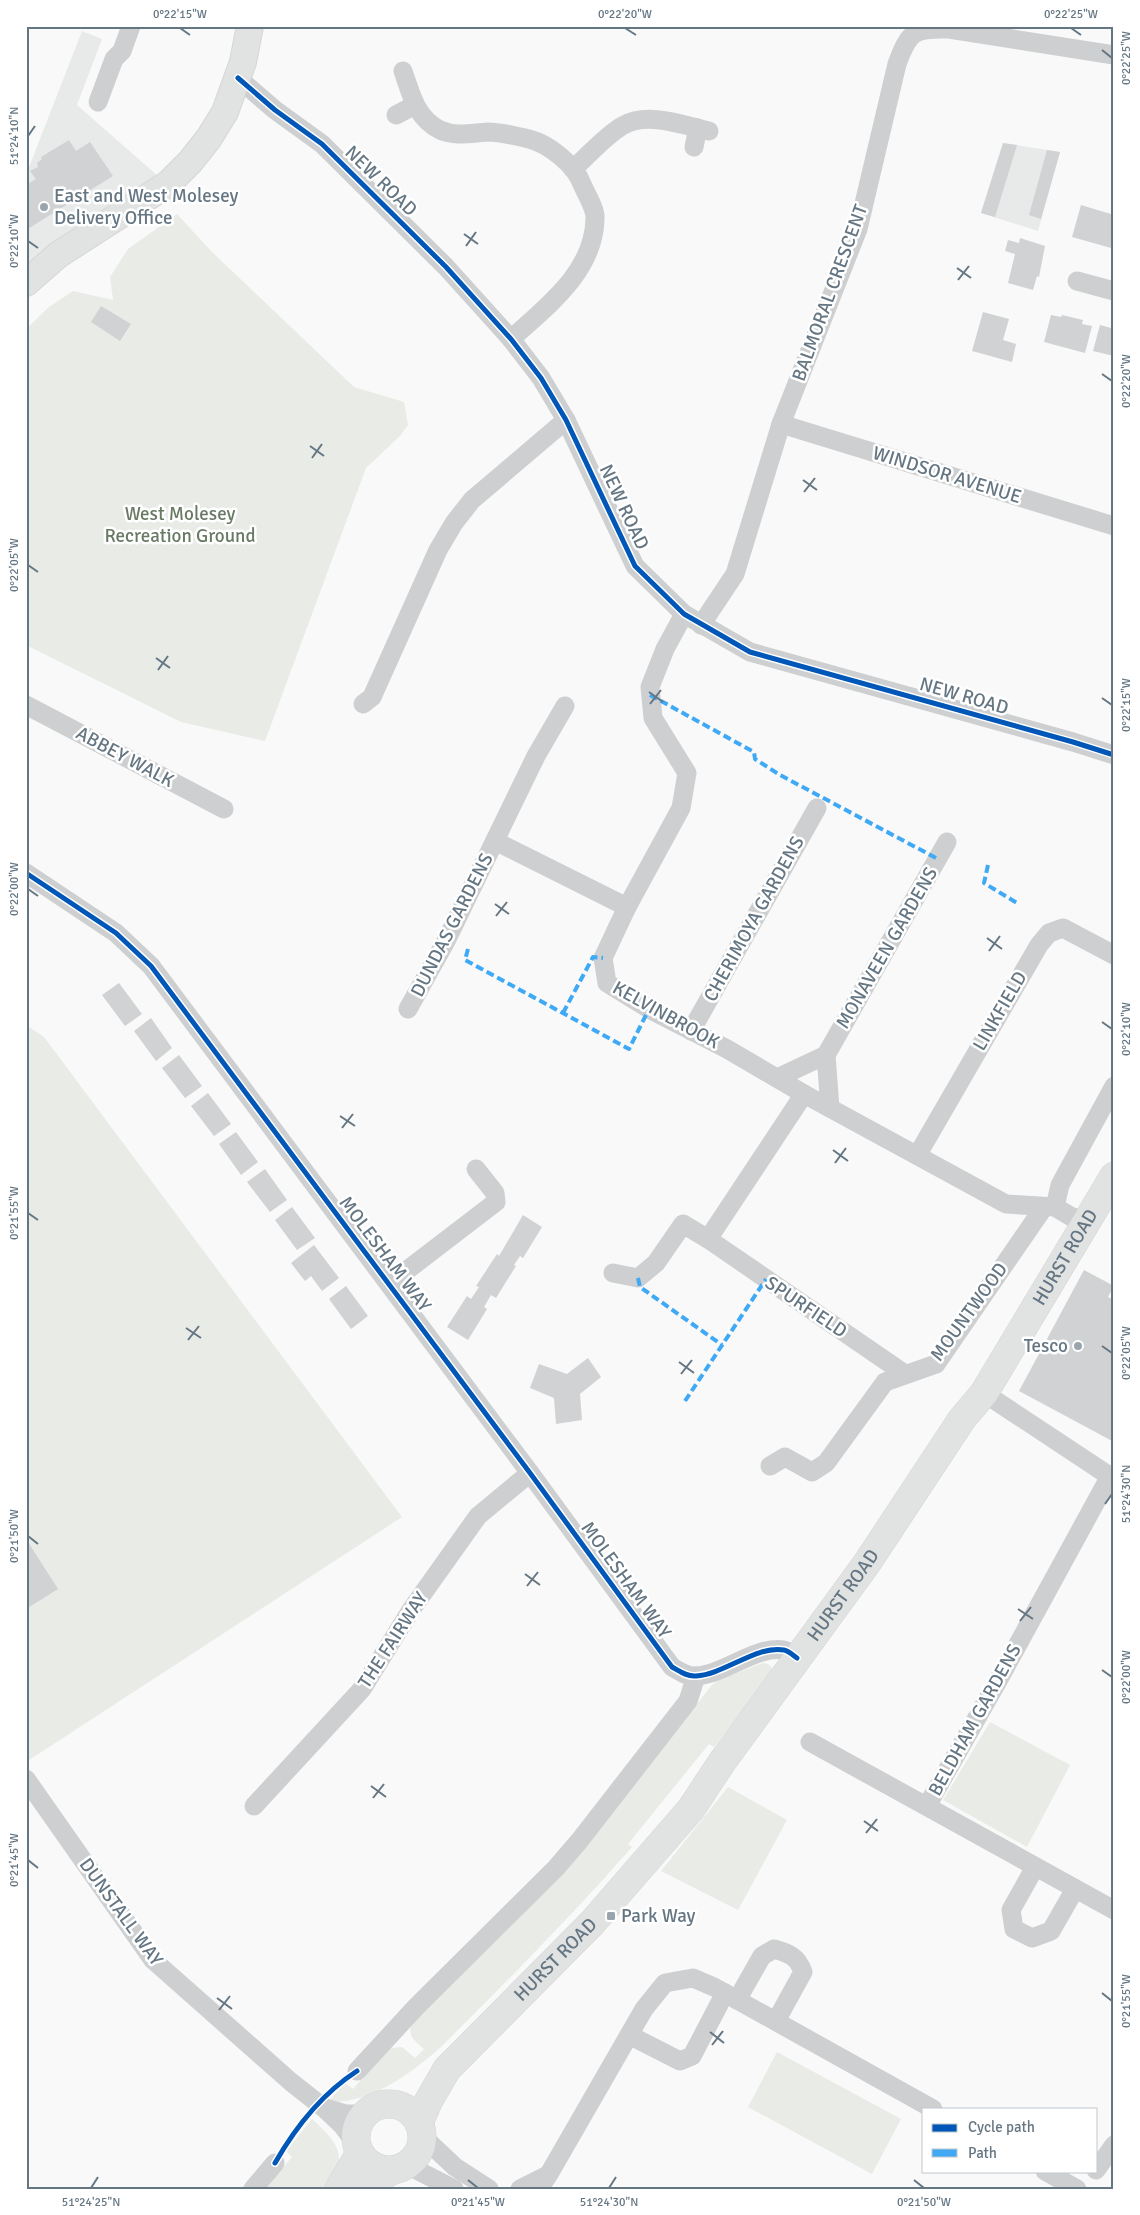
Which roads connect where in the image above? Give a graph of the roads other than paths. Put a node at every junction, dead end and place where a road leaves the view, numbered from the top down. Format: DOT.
graph roads {
  1 [pos="132,26"];
  2 [pos="250,26"];
  3 [pos="1114,55"];
  4 [pos="403,71"];
  5 [pos="234,89"];
  6 [pos="98,102"];
  7 [pos="415,105"];
  8 [pos="396,115"];
  9 [pos="694,147"];
  10 [pos="573,169"];
  11 [pos="1077,281"];
  12 [pos="26,283"];
  13 [pos="1114,291"];
  14 [pos="511,339"];
  15 [pos="566,420"];
  16 [pos="781,424"];
  17 [pos="1114,526"];
  18 [pos="684,614"];
  19 [pos="700,625"];
  20 [pos="363,704"];
  21 [pos="26,705"];
  22 [pos="564,706"];
  23 [pos="1114,755"];
  24 [pos="817,808"];
  25 [pos="224,809"];
  26 [pos="495,841"];
  27 [pos="947,842"];
  28 [pos="26,873"];
  29 [pos="626,907"];
  30 [pos="1114,955"];
  31 [pos="408,1009"];
  32 [pos="691,1031"];
  33 [pos="826,1055"];
  34 [pos="777,1078"];
  35 [pos="1114,1086"];
  36 [pos="804,1094"];
  37 [pos="830,1108"];
  38 [pos="918,1154"];
  39 [pos="476,1169"];
  40 [pos="1114,1176"];
  41 [pos="1049,1207"];
  42 [pos="1088,1222"];
  43 [pos="708,1239"];
  44 [pos="613,1273"];
  45 [pos="389,1284"];
  46 [pos="905,1374"];
  47 [pos="984,1393"];
  48 [pos="770,1466"];
  49 [pos="530,1473"];
  50 [pos="1112,1478"];
  51 [pos="798,1658"];
  52 [pos="696,1676"];
  53 [pos="810,1742"];
  54 [pos="26,1779"];
  55 [pos="254,1806"];
  56 [pos="927,1806"];
  57 [pos="1035,1867"];
  58 [pos="1075,1889"];
  59 [pos="1114,1910"];
  60 [pos="731,1997"];
  61 [pos="776,2021"];
  62 [pos="629,2035"];
  63 [pos="447,2069"];
  64 [pos="357,2071"];
  65 [pos="324,2108"];
  66 [pos="931,2108"];
  67 [pos="372,2110"];
  68 [pos="420,2129"];
  69 [pos="1113,2147"];
  70 [pos="358,2149"];
  71 [pos="276,2163"];
  72 [pos="400,2167"];
  73 [pos="1098,2168"];
  74 [pos="1047,2172"];
  75 [pos="1095,2172"];
  76 [pos="544,2182"];
  77 [pos="253,2189"];
  78 [pos="339,2189"];
  79 [pos="362,2189"];
  80 [pos="454,2189"];
  81 [pos="489,2189"];
  82 [pos="520,2189"];
  83 [pos="1077,2189"];
  84 [pos="1084,2189"];
  1 -- 6 [label="street"];
  2 -- 5 [label="main road"];
  3 -- 16 [label="street, BALMORAL CRESCENT"];
  4 -- 7 [label="street"];
  5 -- 12 [label="main road"];
  5 -- 14 [label="street, NEW ROAD"];
  7 -- 8 [label="street"];
  7 -- 10 [label="street"];
  9 -- 10 [label="street"];
  10 -- 14 [label="street"];
  11 -- 13 [label="street"];
  14 -- 15 [label="street, NEW ROAD"];
  15 -- 18 [label="street, NEW ROAD"];
  15 -- 20 [label="street"];
  16 -- 17 [label="street, WINDSOR AVENUE"];
  16 -- 19 [label="street, BALMORAL CRESCENT"];
  18 -- 19 [label="street, NEW ROAD"];
  18 -- 29 [label="street, KELVINBROOK"];
  19 -- 23 [label="street, NEW ROAD"];
  21 -- 25 [label="street, ABBEY WALK"];
  22 -- 26 [label="street, DUNDAS GARDENS"];
  24 -- 32 [label="street, CHERIMOYA GARDENS"];
  26 -- 29 [label="street, DUNDAS GARDENS"];
  26 -- 31 [label="street, DUNDAS GARDENS"];
  27 -- 33 [label="street, MONAVEEN GARDENS"];
  28 -- 45 [label="street, MOLESHAM WAY"];
  29 -- 32 [label="street, KELVINBROOK"];
  30 -- 38 [label="street, LINKFIELD"];
  32 -- 34 [label="street, KELVINBROOK"];
  33 -- 34 [label="street"];
  33 -- 37 [label="street"];
  34 -- 36 [label="street, KELVINBROOK"];
  35 -- 41 [label="street"];
  36 -- 37 [label="street, KELVINBROOK"];
  36 -- 43 [label="street"];
  37 -- 38 [label="street, KELVINBROOK"];
  38 -- 41 [label="street, KELVINBROOK"];
  39 -- 45 [label="street"];
  40 -- 42 [label="main road, HURST ROAD"];
  41 -- 42 [label="street, KELVINBROOK"];
  41 -- 46 [label="street, MOUNTWOOD"];
  42 -- 47 [label="main road, HURST ROAD"];
  43 -- 44 [label="street, SPURFIELD"];
  43 -- 46 [label="street, SPURFIELD"];
  45 -- 49 [label="street, MOLESHAM WAY"];
  46 -- 48 [label="street, MOUNTWOOD"];
  47 -- 50 [label="street"];
  47 -- 51 [label="main road, HURST ROAD"];
  49 -- 52 [label="street, MOLESHAM WAY"];
  49 -- 55 [label="street, THE FAIRWAY"];
  50 -- 56 [label="street, BELDHAM GARDENS"];
  51 -- 52 [label="street"];
  51 -- 63 [label="main road, HURST ROAD"];
  52 -- 64 [label="street"];
  53 -- 56 [label="street"];
  54 -- 65 [label="street, DUNSTALL WAY"];
  56 -- 57 [label="street"];
  57 -- 58 [label="street"];
  57 -- 58 [label="street"];
  58 -- 59 [label="street"];
  60 -- 61 [label="street"];
  60 -- 61 [label="street"];
  60 -- 62 [label="street"];
  60 -- 62 [label="street"];
  61 -- 66 [label="street"];
  62 -- 76 [label="street"];
  63 -- 67 [label="main road, HURST ROAD"];
  63 -- 68 [label="main road, HURST ROAD"];
  65 -- 67 [label="street, DUNSTALL WAY"];
  65 -- 70 [label="street, DUNSTALL WAY"];
  67 -- 68 [label="main road"];
  67 -- 70 [label="main road"];
  68 -- 72 [label="main road"];
  68 -- 81 [label="street"];
  69 -- 73 [label="street"];
  70 -- 72 [label="main road"];
  70 -- 78 [label="main road"];
  71 -- 77 [label="street"];
  72 -- 79 [label="main road"];
  72 -- 80 [label="street"];
  74 -- 83 [label="street"];
  75 -- 84 [label="street"];
  76 -- 82 [label="street"];
}
